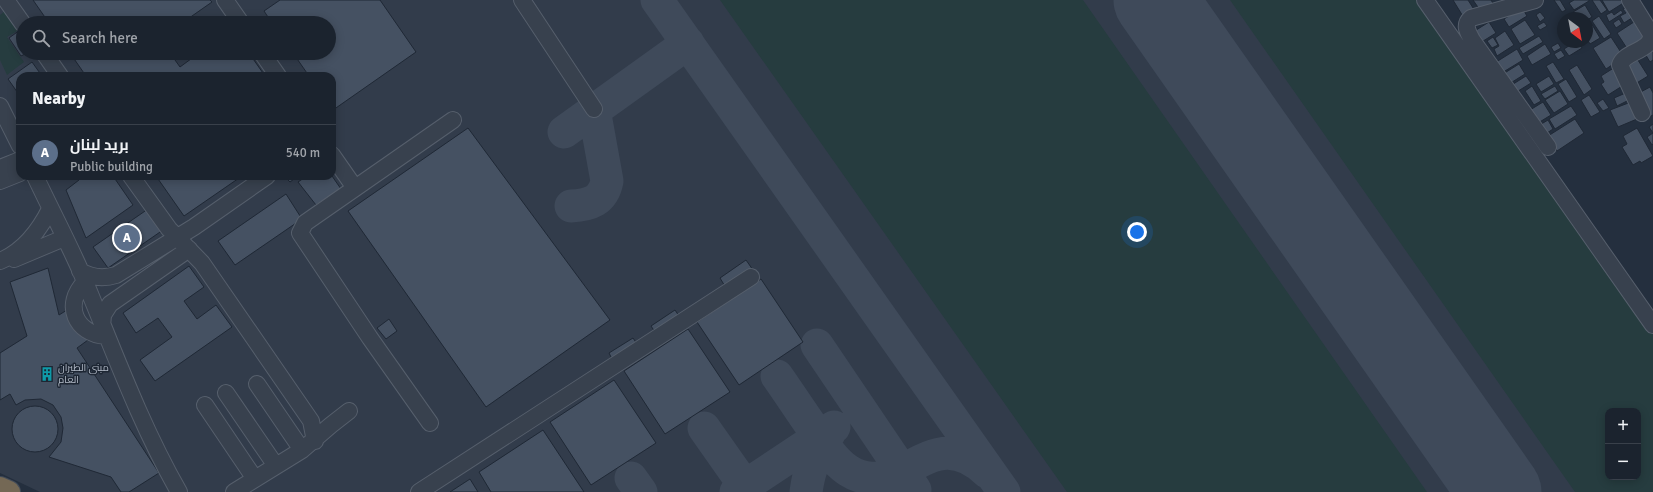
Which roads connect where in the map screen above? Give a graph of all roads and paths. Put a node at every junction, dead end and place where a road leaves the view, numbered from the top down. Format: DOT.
graph roads {
  1 [pos="6,0"];
  2 [pos="225,0"];
  3 [pos="522,0"];
  4 [pos="1425,0"];
  5 [pos="1535,0"];
  6 [pos="1630,0"];
  7 [pos="17,16"];
  8 [pos="236,16"];
  9 [pos="49,60"];
  10 [pos="267,60"];
  11 [pos="57,72"];
  12 [pos="275,72"];
  13 [pos="0,106"];
  14 [pos="594,109"];
  15 [pos="1642,113"];
  16 [pos="453,120"];
  17 [pos="16,138"];
  18 [pos="1548,147"];
  19 [pos="336,161"];
  20 [pos="16,162"];
  21 [pos="0,168"];
  22 [pos="16,175"];
  23 [pos="37,180"];
  24 [pos="134,180"];
  25 [pos="261,180"];
  26 [pos="0,181"];
  27 [pos="355,188"];
  28 [pos="50,209"];
  29 [pos="176,237"];
  30 [pos="64,238"];
  31 [pos="189,249"];
  32 [pos="0,261"];
  33 [pos="0,265"];
  34 [pos="82,276"];
  35 [pos="751,277"];
  36 [pos="103,278"];
  37 [pos="115,300"];
  38 [pos="1653,325"];
  39 [pos="104,331"];
  40 [pos="257,384"];
  41 [pos="226,393"];
  42 [pos="205,405"];
  43 [pos="349,411"];
  44 [pos="430,423"];
  45 [pos="308,445"];
  46 [pos="276,466"];
  47 [pos="254,479"];
  48 [pos="0,488"];
  49 [pos="9,492"];
  50 [pos="179,492"];
  51 [pos="234,492"];
  52 [pos="419,492"];
  1 -- 7 [label="street"];
  2 -- 8 [label="street"];
  3 -- 14 [label="street"];
  4 -- 38 [label="street"];
  5 -- 18 [label="street"];
  6 -- 15 [label="street"];
  9 -- 11 [label="street"];
  10 -- 12 [label="street"];
  13 -- 17 [label="street"];
  16 -- 27 [label="street"];
  19 -- 27 [label="street"];
  20 -- 21 [label="street"];
  22 -- 26 [label="street"];
  23 -- 28 [label="street"];
  24 -- 29 [label="street"];
  25 -- 29 [label="street"];
  27 -- 44 [label="street"];
  28 -- 30 [label="street"];
  28 -- 32 [label="street"];
  29 -- 31 [label="street"];
  29 -- 36 [label="street"];
  30 -- 33 [label="street"];
  30 -- 34 [label="street"];
  31 -- 37 [label="street"];
  31 -- 45 [label="street"];
  34 -- 36 [label="street"];
  34 -- 39 [label="street"];
  35 -- 52 [label="street"];
  36 -- 37 [label="street"];
  37 -- 39 [label="street"];
  39 -- 50 [label="street"];
  40 -- 45 [label="street"];
  41 -- 46 [label="street"];
  42 -- 47 [label="street"];
  43 -- 45 [label="street"];
  45 -- 46 [label="street"];
  46 -- 47 [label="street"];
  47 -- 51 [label="street"];
  48 -- 49 [label="highway"];
}
